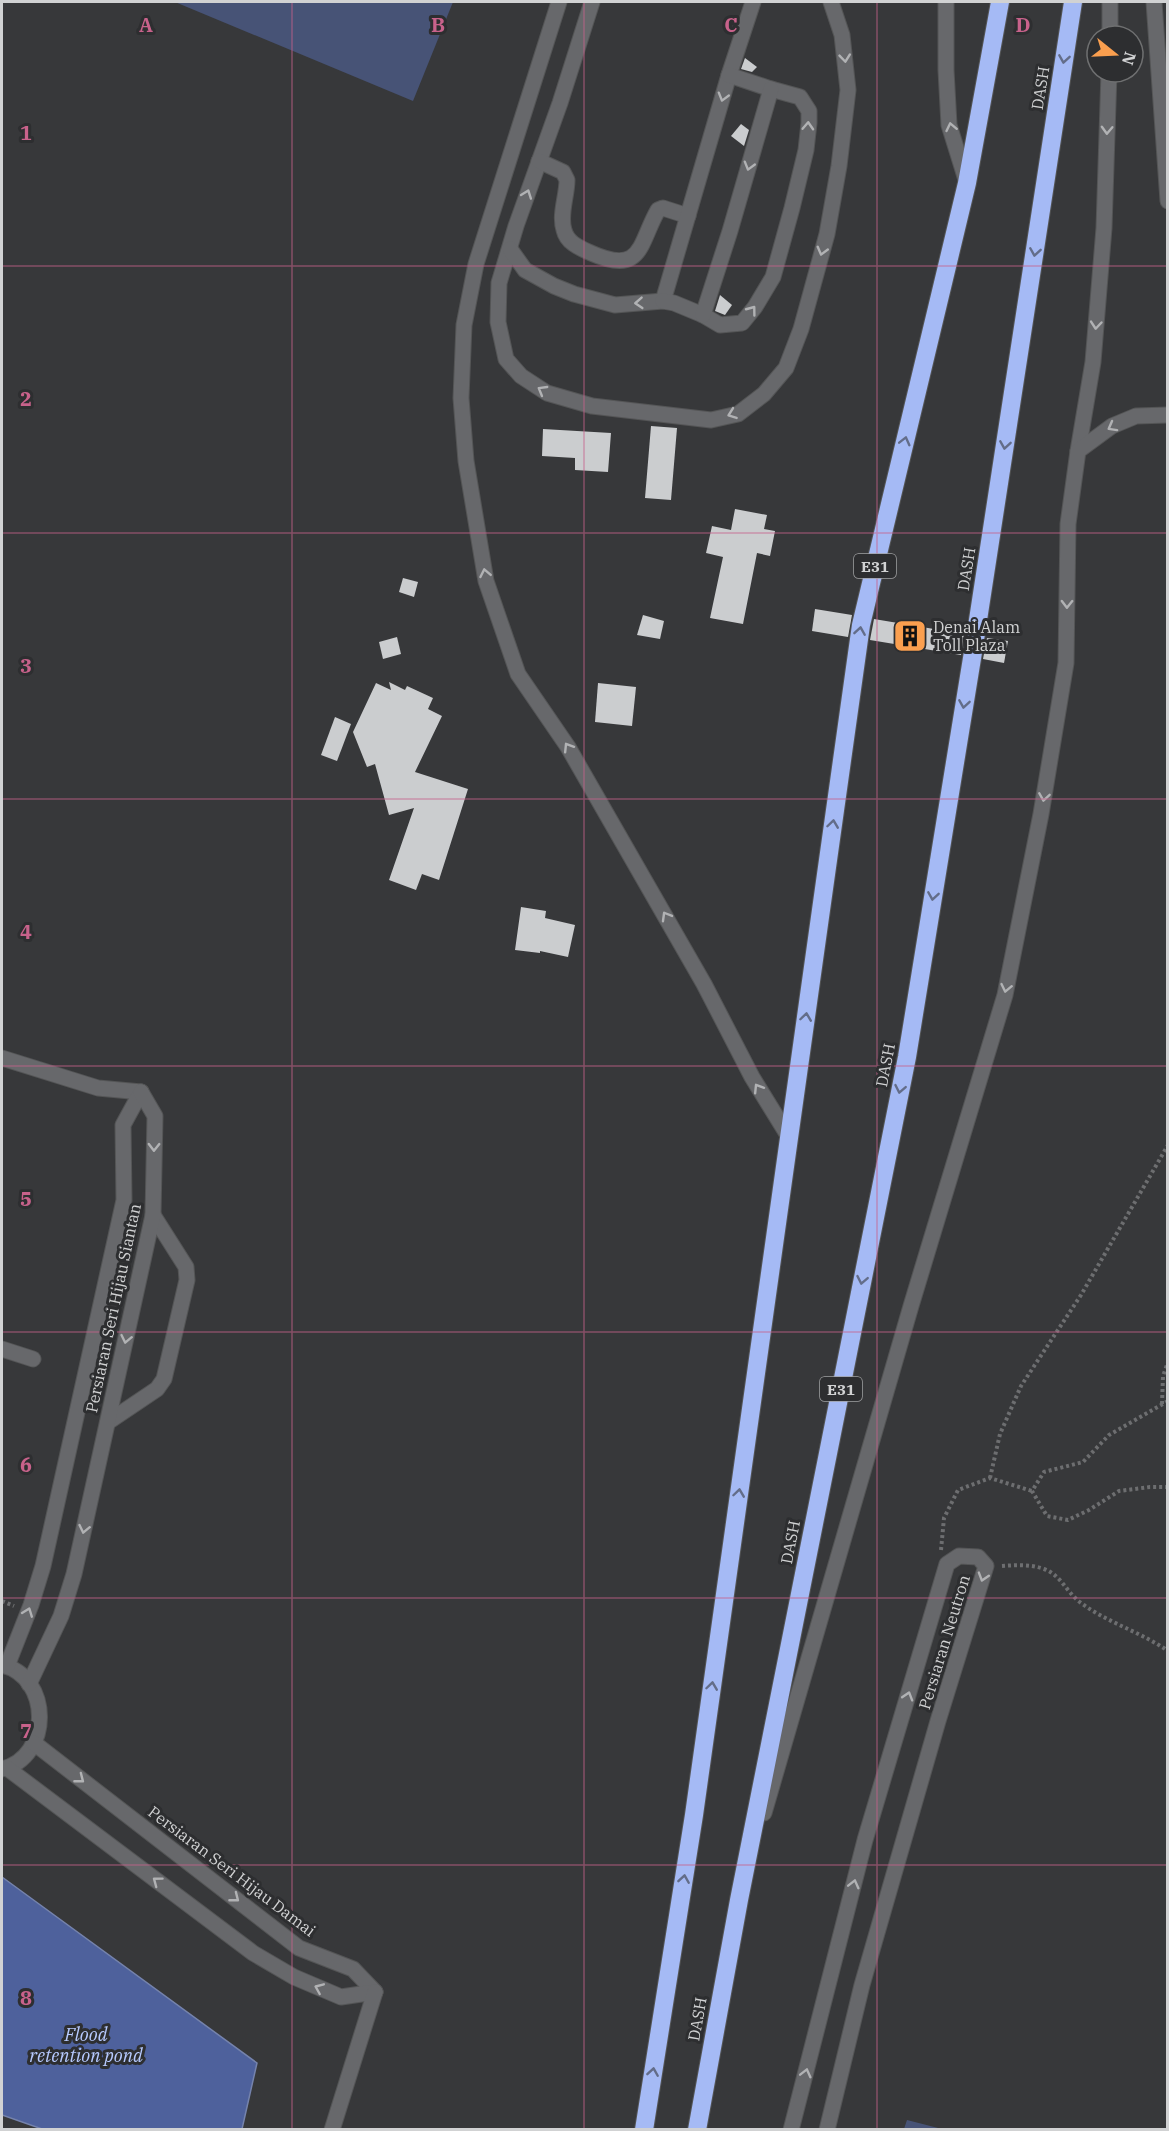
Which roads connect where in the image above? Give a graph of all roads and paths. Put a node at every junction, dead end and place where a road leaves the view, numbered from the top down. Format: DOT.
graph roads {
  1 [pos="559,2"];
  2 [pos="592,2"];
  3 [pos="753,2"];
  4 [pos="831,2"];
  5 [pos="946,2"];
  6 [pos="1000,2"];
  7 [pos="1073,2"];
  8 [pos="1110,2"];
  9 [pos="1154,2"];
  10 [pos="1110,24"];
  11 [pos="729,75"];
  12 [pos="1109,84"];
  13 [pos="771,89"];
  14 [pos="539,161"];
  15 [pos="967,183"];
  16 [pos="1167,201"];
  17 [pos="688,216"];
  18 [pos="492,219"];
  19 [pos="516,226"];
  20 [pos="510,249"];
  21 [pos="663,301"];
  22 [pos="703,315"];
  23 [pos="1167,416"];
  24 [pos="1078,451"];
  25 [pos="2,1058"];
  26 [pos="141,1092"];
  27 [pos="789,1137"];
  28 [pos="1167,1145"];
  29 [pos="153,1215"];
  30 [pos="2,1349"];
  31 [pos="33,1359"];
  32 [pos="1167,1362"];
  33 [pos="1167,1401"];
  34 [pos="1162,1404"];
  35 [pos="108,1422"];
  36 [pos="990,1478"];
  37 [pos="1167,1487"];
  38 [pos="1032,1491"];
  39 [pos="947,1564"];
  40 [pos="986,1566"];
  41 [pos="2,1601"];
  42 [pos="14,1605"];
  43 [pos="1167,1651"];
  44 [pos="4,1666"];
  45 [pos="29,1684"];
  46 [pos="34,1743"];
  47 [pos="4,1769"];
  48 [pos="739,1900"];
  49 [pos="375,1992"];
  50 [pos="332,2130"];
  51 [pos="644,2130"];
  52 [pos="697,2130"];
  53 [pos="791,2130"];
  54 [pos="827,2130"];
  1 -- 18 [label="street"];
  2 -- 14 [label="street"];
  3 -- 11 [label="street"];
  4 -- 20 [label="street, one-way"];
  15 -- 5 [label="street, one-way"];
  6 -- 15 [label="highway, E31"];
  7 -- 48 [label="highway, DASH / E31, one-way"];
  8 -- 10 [label="street"];
  9 -- 16 [label="street"];
  11 -- 13 [label="street"];
  11 -- 17 [label="street, one-way"];
  12 -- 24 [label="street, one-way"];
  13 -- 22 [label="street, one-way"];
  22 -- 13 [label="street, one-way"];
  14 -- 17 [label="street"];
  19 -- 14 [label="street, one-way"];
  27 -- 15 [label="highway, E31, one-way"];
  17 -- 21 [label="street"];
  18 -- 19 [label="street"];
  27 -- 18 [label="street, one-way"];
  19 -- 20 [label="street"];
  21 -- 20 [label="street, one-way"];
  21 -- 22 [label="street"];
  23 -- 24 [label="street, one-way"];
  24 -- 48 [label="street, one-way"];
  25 -- 26 [label="street"];
  26 -- 29 [label="street, Persiaran Seri Hijau Siantan, one-way"];
  44 -- 26 [label="street, Persiaran Seri Hijau Siantan, one-way"];
  51 -- 27 [label="highway, E31, one-way"];
  28 -- 36 [label="path"];
  29 -- 35 [label="street, Persiaran Seri Hijau Siantan, one-way"];
  29 -- 35 [label="street"];
  30 -- 31 [label="street"];
  32 -- 34 [label="path"];
  33 -- 34 [label="path"];
  34 -- 38 [label="path"];
  35 -- 45 [label="street, Persiaran Seri Hijau Siantan, one-way"];
  36 -- 38 [label="path"];
  36 -- 39 [label="path"];
  37 -- 38 [label="path"];
  39 -- 40 [label="street, Persiaran Neutron"];
  53 -- 39 [label="street, Persiaran Neutron, one-way"];
  40 -- 43 [label="path"];
  40 -- 54 [label="street, Persiaran Neutron, one-way"];
  41 -- 42 [label="path"];
  44 -- 45 [label="street"];
  45 -- 46 [label="street"];
  46 -- 47 [label="street"];
  46 -- 49 [label="street, Persiaran Seri Hijau Damai, one-way"];
  49 -- 47 [label="street, one-way"];
  48 -- 52 [label="highway, DASH / E31"];
  49 -- 50 [label="street"];
}
